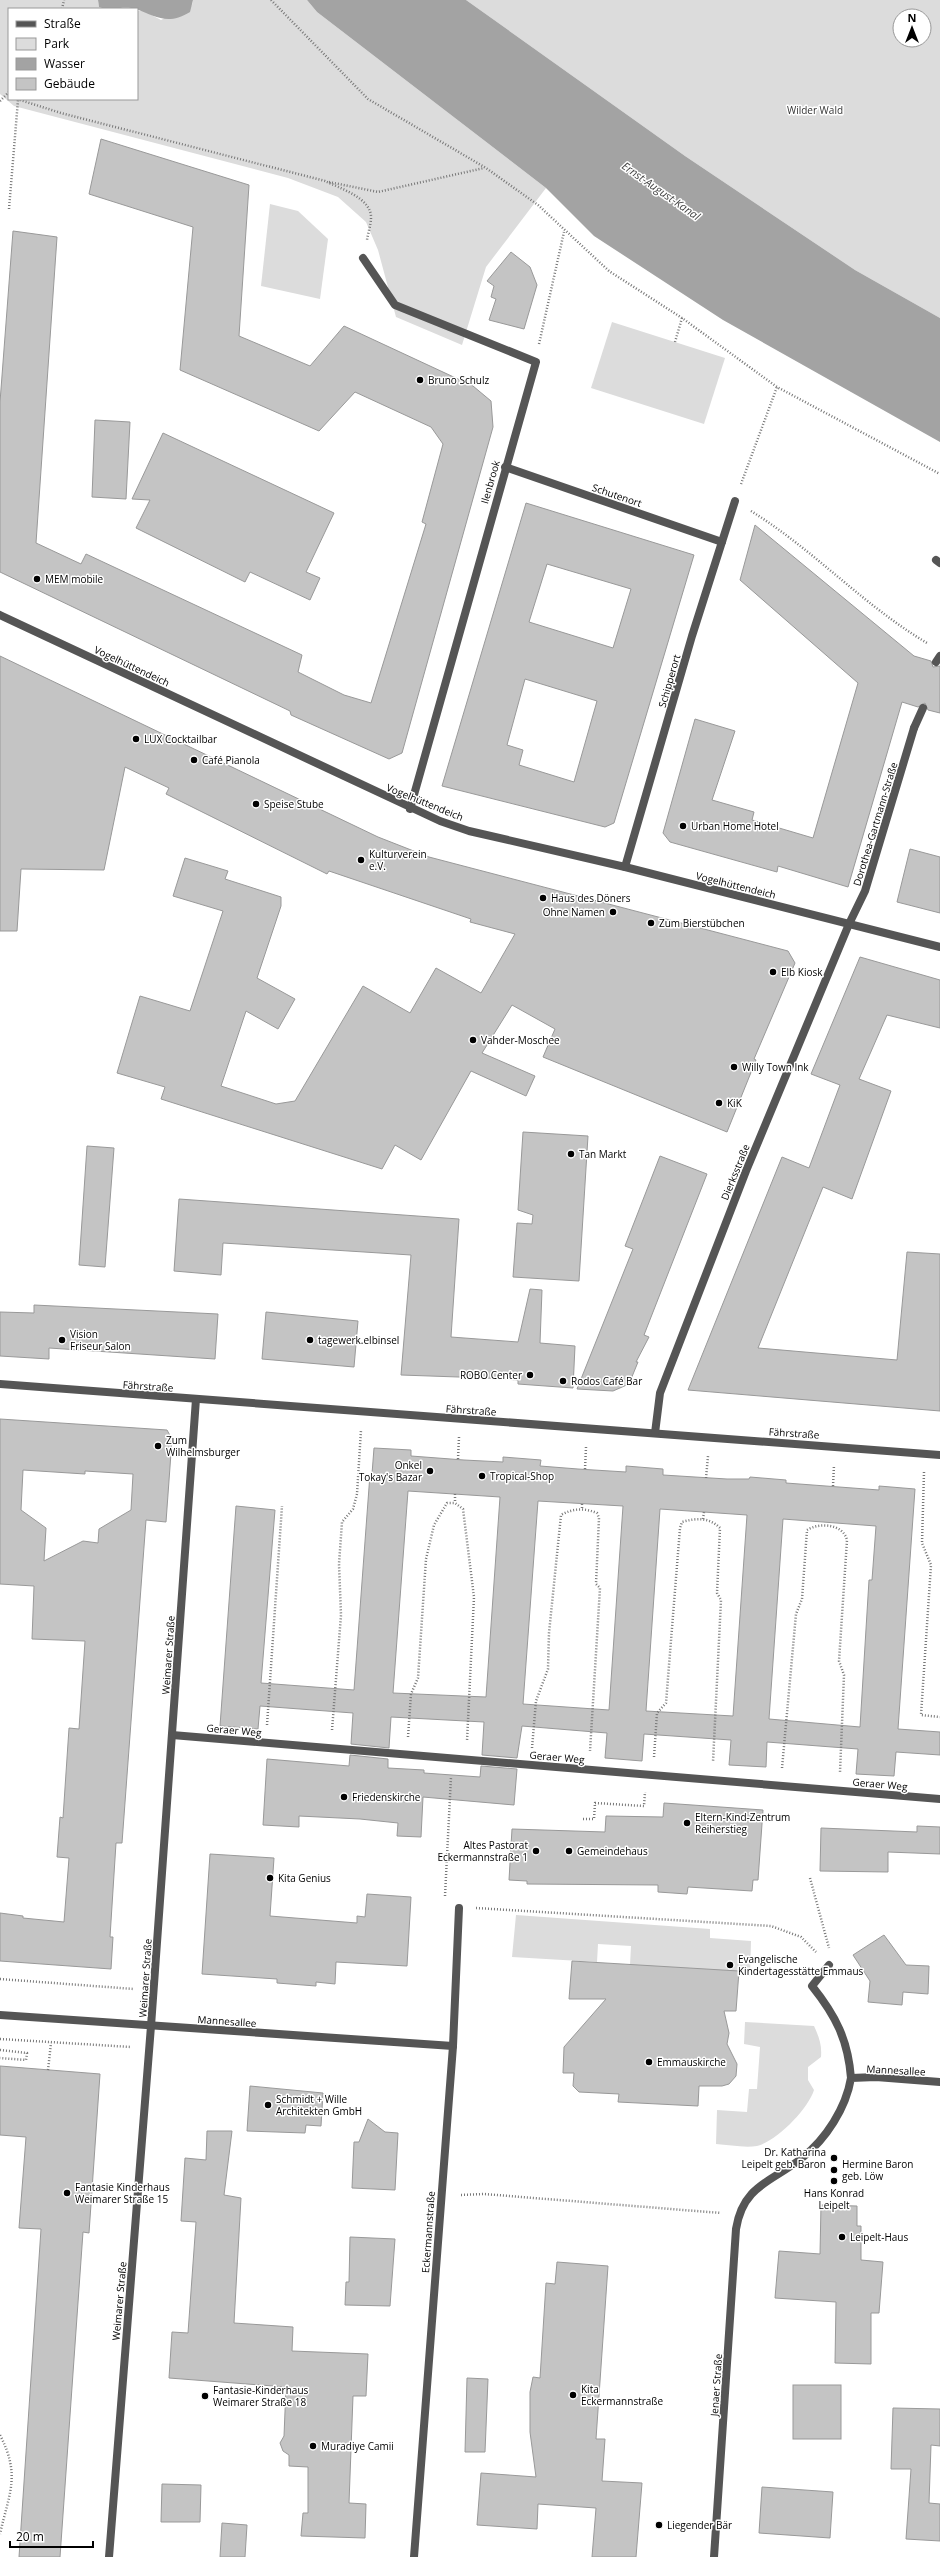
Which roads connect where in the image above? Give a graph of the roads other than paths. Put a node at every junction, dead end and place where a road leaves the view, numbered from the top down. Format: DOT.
graph roads {
  1 [pos="363,258"];
  2 [pos="505,467"];
  3 [pos="735,501"];
  4 [pos="722,542"];
  5 [pos="0,615"];
  6 [pos="923,708"];
  7 [pos="410,809"];
  8 [pos="625,867"];
  9 [pos="849,924"];
  10 [pos="940,947"];
  11 [pos="0,1384"];
  12 [pos="196,1399"];
  13 [pos="655,1433"];
  14 [pos="940,1455"];
  15 [pos="172,1735"];
  16 [pos="940,1799"];
  17 [pos="458,1908"];
  18 [pos="829,1964"];
  19 [pos="0,2015"];
  20 [pos="151,2026"];
  21 [pos="453,2046"];
  22 [pos="851,2078"];
  23 [pos="940,2082"];
  24 [pos="109,2557"];
  25 [pos="414,2557"];
  26 [pos="714,2557"];
  1 -- 2 [label="street, Ilenbrook"];
  2 -- 4 [label="street, Schutenort"];
  2 -- 7 [label="street, Ilenbrook"];
  3 -- 4 [label="street, Schipperort"];
  4 -- 8 [label="street, Schipperort"];
  5 -- 7 [label="street, Vogelhüttendeich"];
  6 -- 9 [label="street, Dorothea-Gartmann-Straße"];
  7 -- 8 [label="street, Vogelhüttendeich"];
  8 -- 9 [label="street, Vogelhüttendeich"];
  9 -- 10 [label="street, Vogelhüttendeich"];
  9 -- 13 [label="street, Dierksstraße"];
  11 -- 12 [label="street, Fährstraße"];
  12 -- 13 [label="street, Fährstraße"];
  12 -- 15 [label="street, Weimarer Straße"];
  13 -- 14 [label="street, Fährstraße"];
  15 -- 16 [label="street, Geraer Weg"];
  15 -- 20 [label="street, Weimarer Straße"];
  17 -- 21 [label="street, Eckermannstraße"];
  18 -- 22 [label="street"];
  19 -- 20 [label="street, Mannesallee"];
  20 -- 21 [label="street, Mannesallee"];
  20 -- 24 [label="street, Weimarer Straße"];
  21 -- 25 [label="street, Eckermannstraße"];
  22 -- 23 [label="street, Mannesallee"];
  22 -- 26 [label="street, Jenaer Straße"];
}
